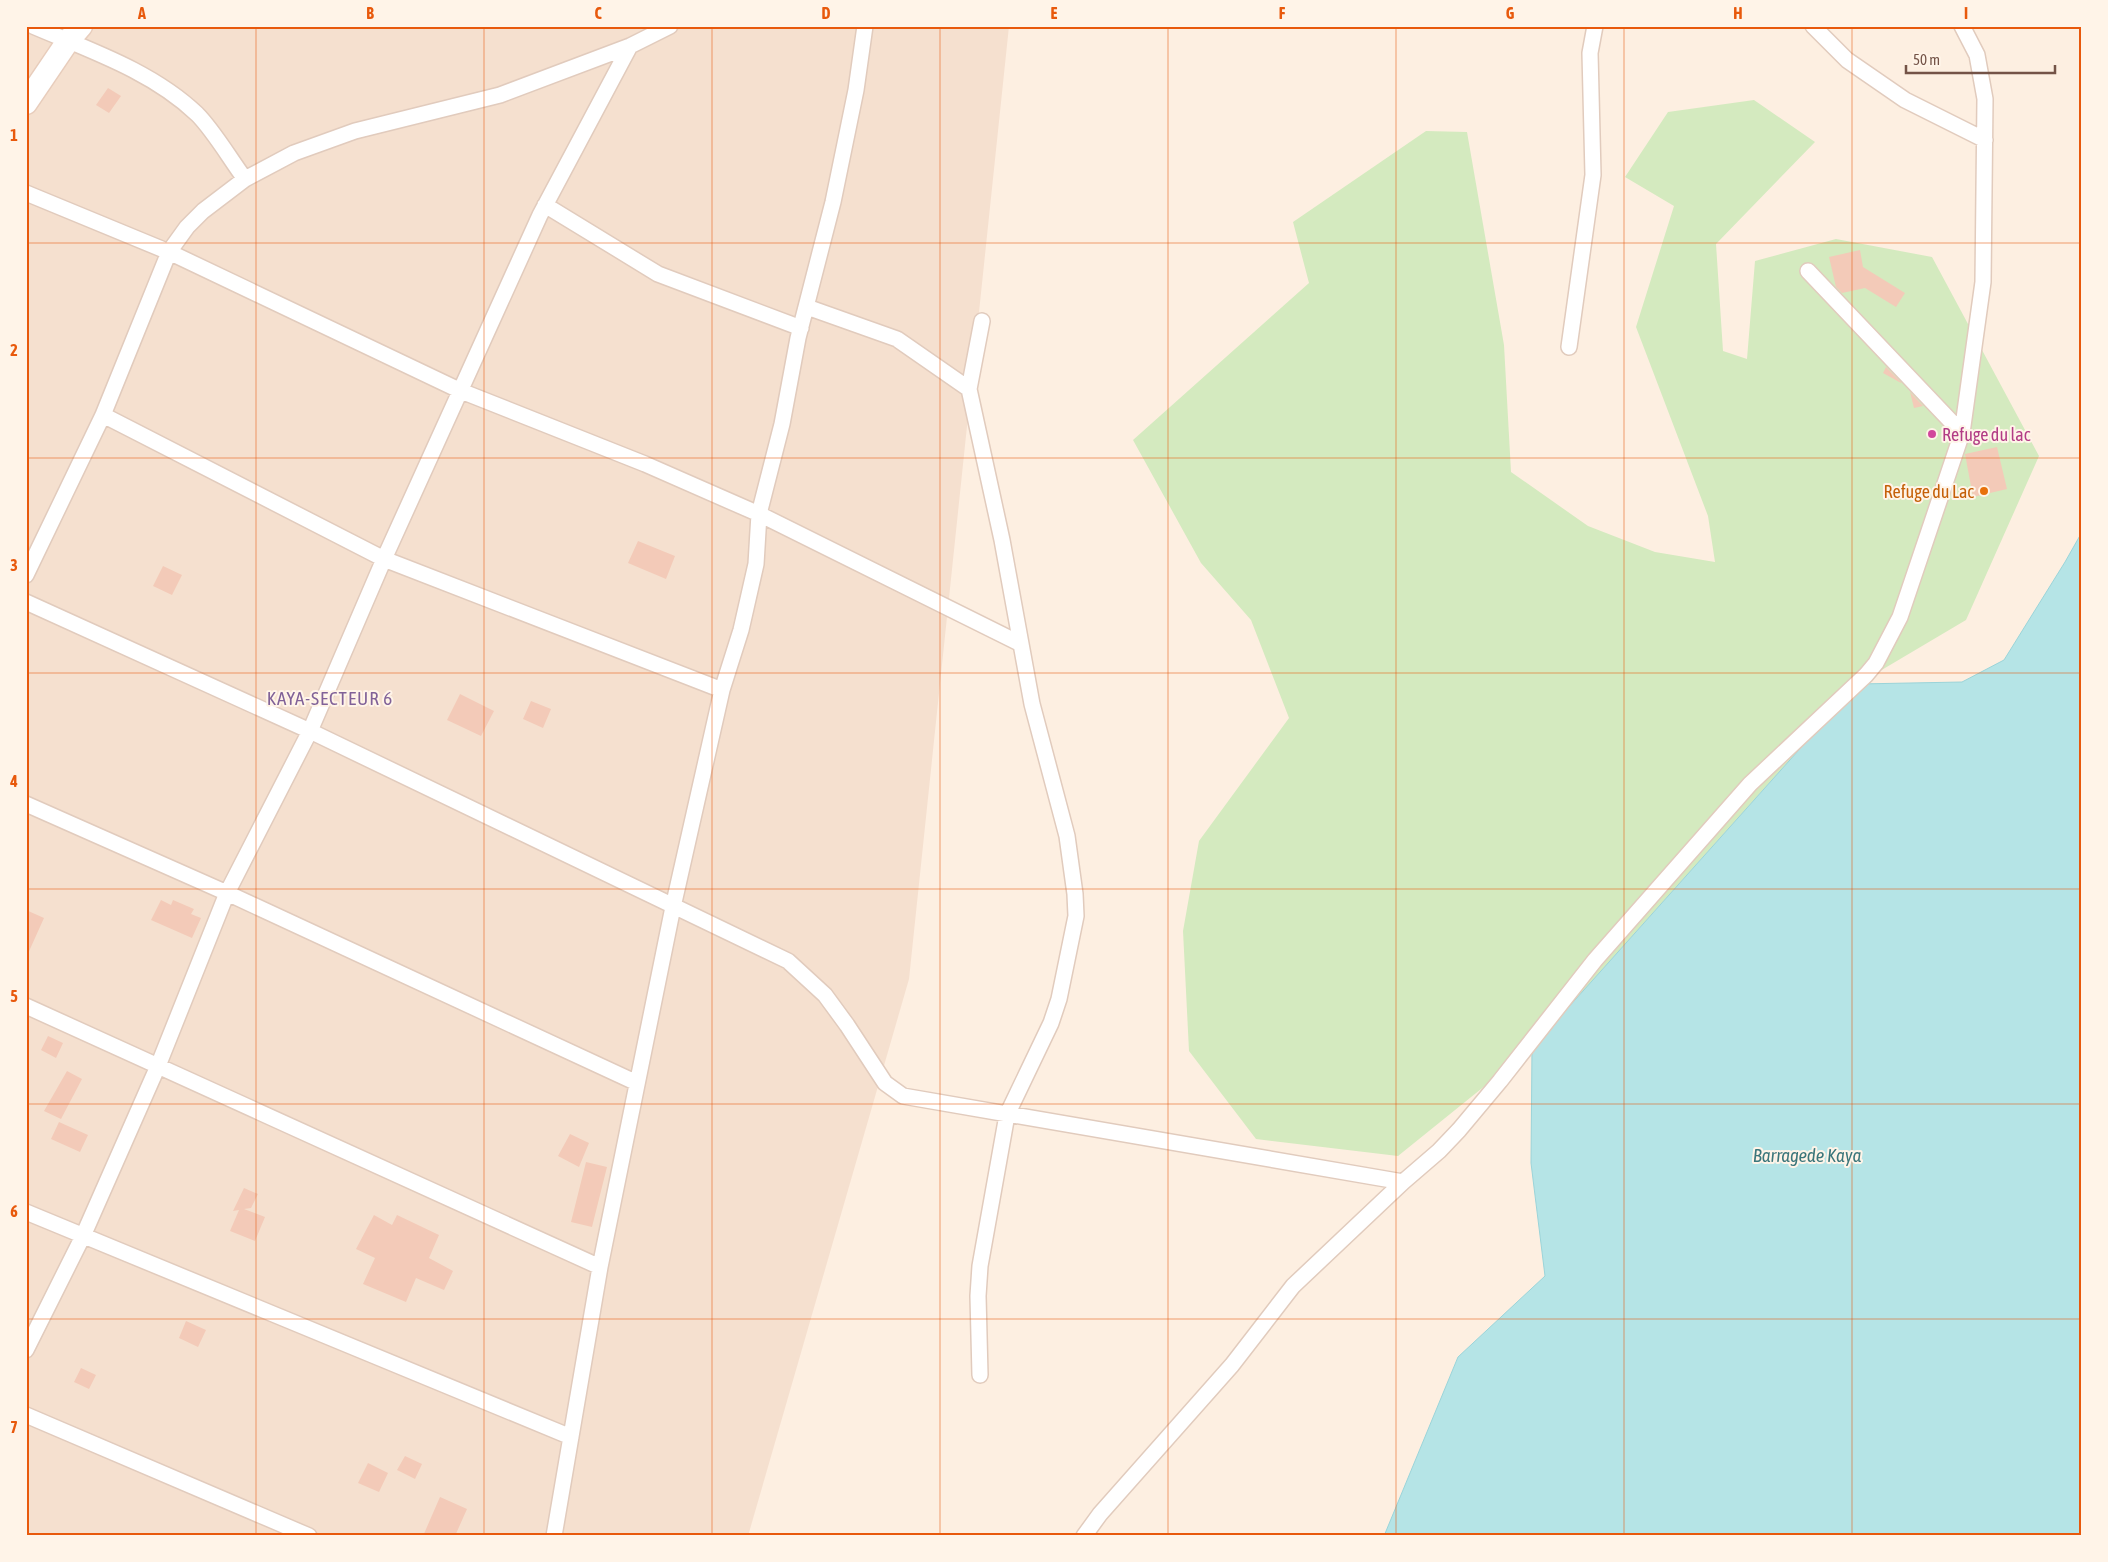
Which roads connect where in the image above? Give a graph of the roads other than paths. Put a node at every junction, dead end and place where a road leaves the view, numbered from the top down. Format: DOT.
graph roads {
  1 [pos="33,26"];
  2 [pos="670,26"];
  3 [pos="864,26"];
  4 [pos="1595,26"];
  5 [pos="1813,26"];
  6 [pos="1962,26"];
  7 [pos="654,31"];
  8 [pos="74,34"];
  9 [pos="630,46"];
  10 [pos="26,103"];
  11 [pos="1985,140"];
  12 [pos="244,179"];
  13 [pos="26,192"];
  14 [pos="545,204"];
  15 [pos="169,252"];
  16 [pos="1808,271"];
  17 [pos="807,307"];
  18 [pos="982,321"];
  19 [pos="801,328"];
  20 [pos="1568,347"];
  21 [pos="969,389"];
  22 [pos="461,391"];
  23 [pos="103,415"];
  24 [pos="1962,433"];
  25 [pos="759,514"];
  26 [pos="384,559"];
  27 [pos="26,575"];
  28 [pos="26,602"];
  29 [pos="1019,643"];
  30 [pos="722,690"];
  31 [pos="310,731"];
  32 [pos="26,804"];
  33 [pos="227,893"];
  34 [pos="673,907"];
  35 [pos="26,1006"];
  36 [pos="158,1066"];
  37 [pos="638,1083"];
  38 [pos="1008,1115"];
  39 [pos="1403,1182"];
  40 [pos="26,1212"];
  41 [pos="84,1236"];
  42 [pos="600,1267"];
  43 [pos="26,1350"];
  44 [pos="980,1375"];
  45 [pos="26,1416"];
  46 [pos="571,1437"];
  47 [pos="309,1536"];
  48 [pos="554,1536"];
  49 [pos="1084,1536"];
  1 -- 8 [label="street"];
  2 -- 7 [label="street"];
  3 -- 17 [label="street"];
  4 -- 20 [label="street"];
  5 -- 11 [label="street"];
  6 -- 11 [label="street"];
  7 -- 9 [label="street"];
  8 -- 10 [label="main road"];
  8 -- 12 [label="street"];
  9 -- 12 [label="street"];
  9 -- 14 [label="street"];
  11 -- 24 [label="street"];
  12 -- 15 [label="street"];
  13 -- 15 [label="street"];
  14 -- 19 [label="street"];
  14 -- 22 [label="street"];
  15 -- 22 [label="street"];
  15 -- 23 [label="street"];
  16 -- 24 [label="street"];
  17 -- 19 [label="street"];
  17 -- 21 [label="street"];
  18 -- 21 [label="street"];
  19 -- 25 [label="street"];
  21 -- 29 [label="street"];
  22 -- 25 [label="street"];
  22 -- 26 [label="street"];
  23 -- 26 [label="street"];
  23 -- 27 [label="street"];
  24 -- 39 [label="street"];
  25 -- 29 [label="street"];
  25 -- 30 [label="street"];
  26 -- 30 [label="street"];
  26 -- 31 [label="street"];
  28 -- 31 [label="street"];
  29 -- 38 [label="street"];
  30 -- 34 [label="street"];
  31 -- 33 [label="street"];
  31 -- 34 [label="street"];
  32 -- 33 [label="street"];
  33 -- 36 [label="street"];
  33 -- 37 [label="street"];
  34 -- 37 [label="street"];
  34 -- 38 [label="street"];
  35 -- 36 [label="street"];
  36 -- 41 [label="street"];
  36 -- 42 [label="street"];
  37 -- 42 [label="street"];
  38 -- 39 [label="street"];
  38 -- 44 [label="street"];
  39 -- 49 [label="street"];
  40 -- 41 [label="street"];
  41 -- 43 [label="street"];
  41 -- 46 [label="street"];
  42 -- 46 [label="street"];
  45 -- 47 [label="street"];
  46 -- 48 [label="street"];
}
